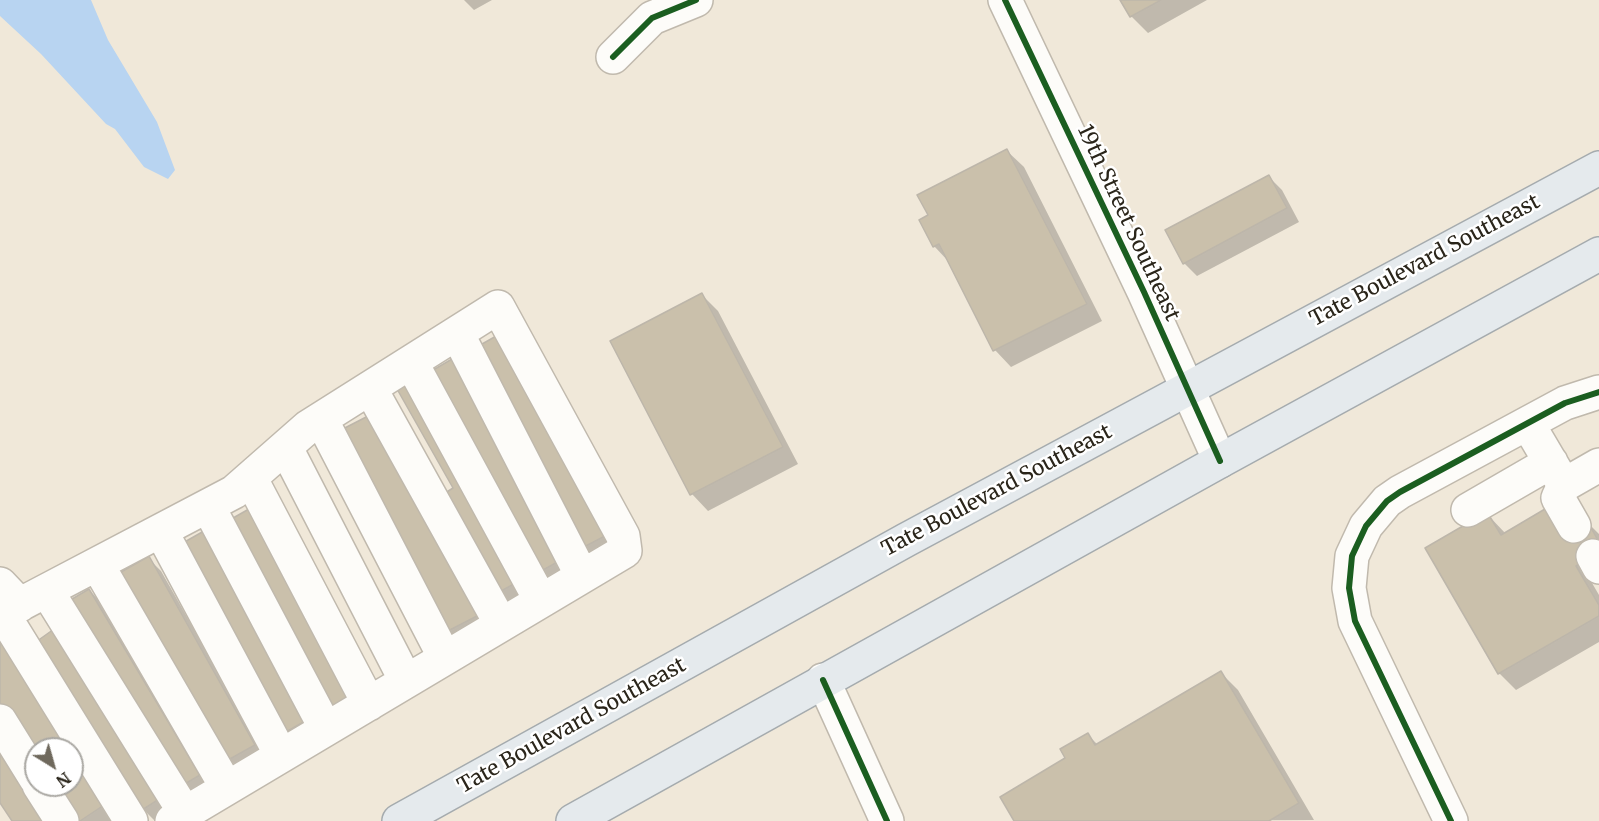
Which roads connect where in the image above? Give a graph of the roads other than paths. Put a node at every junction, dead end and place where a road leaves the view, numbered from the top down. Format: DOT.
graph roads {
  1 [pos="696,0"];
  2 [pos="1005,0"];
  3 [pos="613,57"];
  4 [pos="1599,168"];
  5 [pos="1599,254"];
  6 [pos="458,333"];
  7 [pos="411,362"];
  8 [pos="370,388"];
  9 [pos="1186,389"];
  10 [pos="1599,393"];
  11 [pos="321,419"];
  12 [pos="1528,424"];
  13 [pos="286,448"];
  14 [pos="1220,461"];
  15 [pos="1599,465"];
  16 [pos="1557,474"];
  17 [pos="250,479"];
  18 [pos="208,506"];
  19 [pos="1468,510"];
  20 [pos="1574,526"];
  21 [pos="161,531"];
  22 [pos="97,564"];
  23 [pos="582,576"];
  24 [pos="541,601"];
  25 [pos="14,602"];
  26 [pos="501,624"];
  27 [pos="445,658"];
  28 [pos="823,680"];
  29 [pos="406,681"];
  30 [pos="369,704"];
  31 [pos="0,721"];
  32 [pos="326,729"];
  33 [pos="282,755"];
  34 [pos="24,760"];
  35 [pos="227,788"];
  36 [pos="47,797"];
  37 [pos="179,817"];
  38 [pos="62,821"];
  39 [pos="132,821"];
  40 [pos="399,821"];
  41 [pos="573,821"];
  42 [pos="887,821"];
  43 [pos="1451,821"];
  1 -- 3 [label="street"];
  2 -- 9 [label="street, 19th Street Southeast"];
  4 -- 9 [label="main road, Tate Boulevard Southeast"];
  5 -- 14 [label="main road"];
  6 -- 7 [label="street"];
  6 -- 23 [label="street"];
  6 -- 23 [label="street"];
  7 -- 8 [label="street"];
  7 -- 24 [label="street"];
  8 -- 11 [label="street"];
  8 -- 26 [label="street"];
  9 -- 14 [label="street, 19th Street Southeast"];
  9 -- 40 [label="main road, Tate Boulevard Southeast"];
  10 -- 12 [label="street"];
  11 -- 13 [label="street"];
  11 -- 27 [label="street"];
  12 -- 16 [label="street"];
  12 -- 43 [label="street"];
  13 -- 17 [label="street"];
  13 -- 29 [label="street"];
  14 -- 28 [label="main road"];
  15 -- 16 [label="street"];
  16 -- 19 [label="street"];
  16 -- 20 [label="street"];
  17 -- 18 [label="street"];
  17 -- 30 [label="street"];
  18 -- 21 [label="street"];
  18 -- 32 [label="street"];
  21 -- 22 [label="street"];
  21 -- 33 [label="street"];
  22 -- 25 [label="street"];
  22 -- 35 [label="street"];
  23 -- 24 [label="street"];
  24 -- 26 [label="street"];
  25 -- 37 [label="street"];
  25 -- 39 [label="street"];
  26 -- 27 [label="street"];
  27 -- 29 [label="street"];
  28 -- 41 [label="main road"];
  28 -- 42 [label="street"];
  29 -- 30 [label="street"];
  30 -- 32 [label="street"];
  31 -- 34 [label="street"];
  32 -- 33 [label="street"];
  33 -- 35 [label="street"];
  35 -- 37 [label="street"];
  36 -- 38 [label="street"];
}
